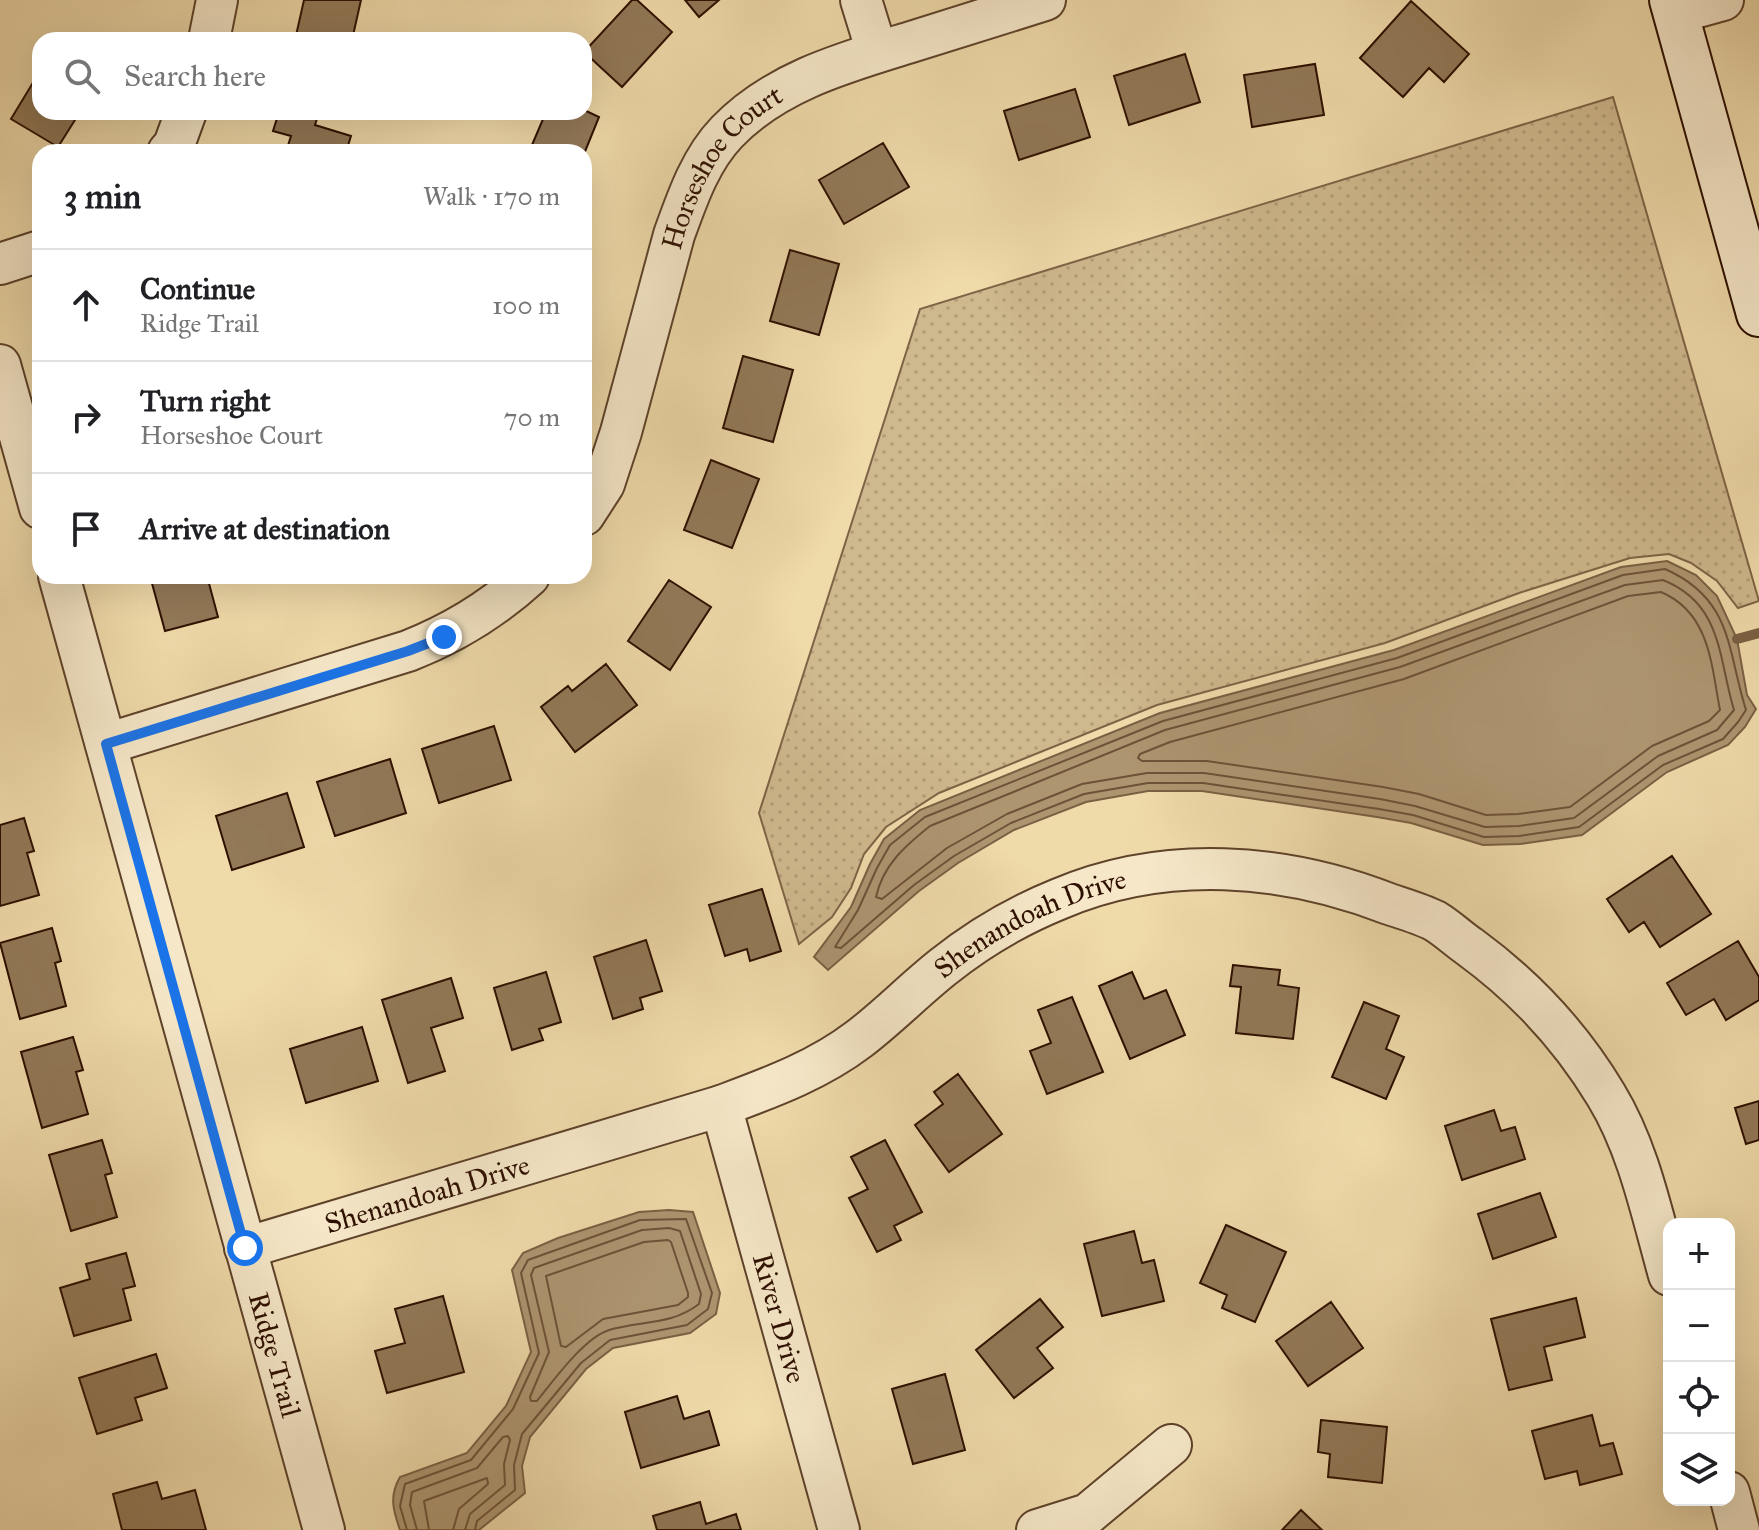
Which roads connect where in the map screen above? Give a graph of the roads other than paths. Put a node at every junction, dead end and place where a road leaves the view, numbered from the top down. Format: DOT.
graph roads {
  1 [pos="217,0"];
  2 [pos="861,0"];
  3 [pos="1045,0"];
  4 [pos="1723,0"];
  5 [pos="1674,6"];
  6 [pos="211,32"];
  7 [pos="877,52"];
  8 [pos="183,120"];
  9 [pos="174,144"];
  10 [pos="32,254"];
  11 [pos="0,264"];
  12 [pos="1759,314"];
  13 [pos="0,365"];
  14 [pos="32,479"];
  15 [pos="592,503"];
  16 [pos="61,584"];
  17 [pos="520,584"];
  18 [pos="106,744"];
  19 [pos="721,1106"];
  20 [pos="245,1248"];
  21 [pos="1663,1253"];
  22 [pos="1171,1445"];
  23 [pos="1733,1506"];
  24 [pos="324,1530"];
  25 [pos="839,1530"];
  26 [pos="1037,1530"];
  27 [pos="1739,1530"];
  1 -- 6 [label="street"];
  2 -- 7 [label="street"];
  3 -- 7 [label="street, Horseshoe Court"];
  4 -- 5 [label="street"];
  5 -- 12 [label="main road"];
  7 -- 15 [label="street, Horseshoe Court"];
  8 -- 9 [label="street"];
  10 -- 11 [label="street"];
  13 -- 14 [label="street"];
  16 -- 18 [label="street, Ridge Trail"];
  17 -- 18 [label="street"];
  18 -- 20 [label="street, Ridge Trail"];
  19 -- 20 [label="street, Shenandoah Drive"];
  19 -- 21 [label="street, Shenandoah Drive"];
  19 -- 25 [label="street, River Drive"];
  20 -- 24 [label="street, Ridge Trail"];
  22 -- 26 [label="street"];
  23 -- 27 [label="street"];
}
